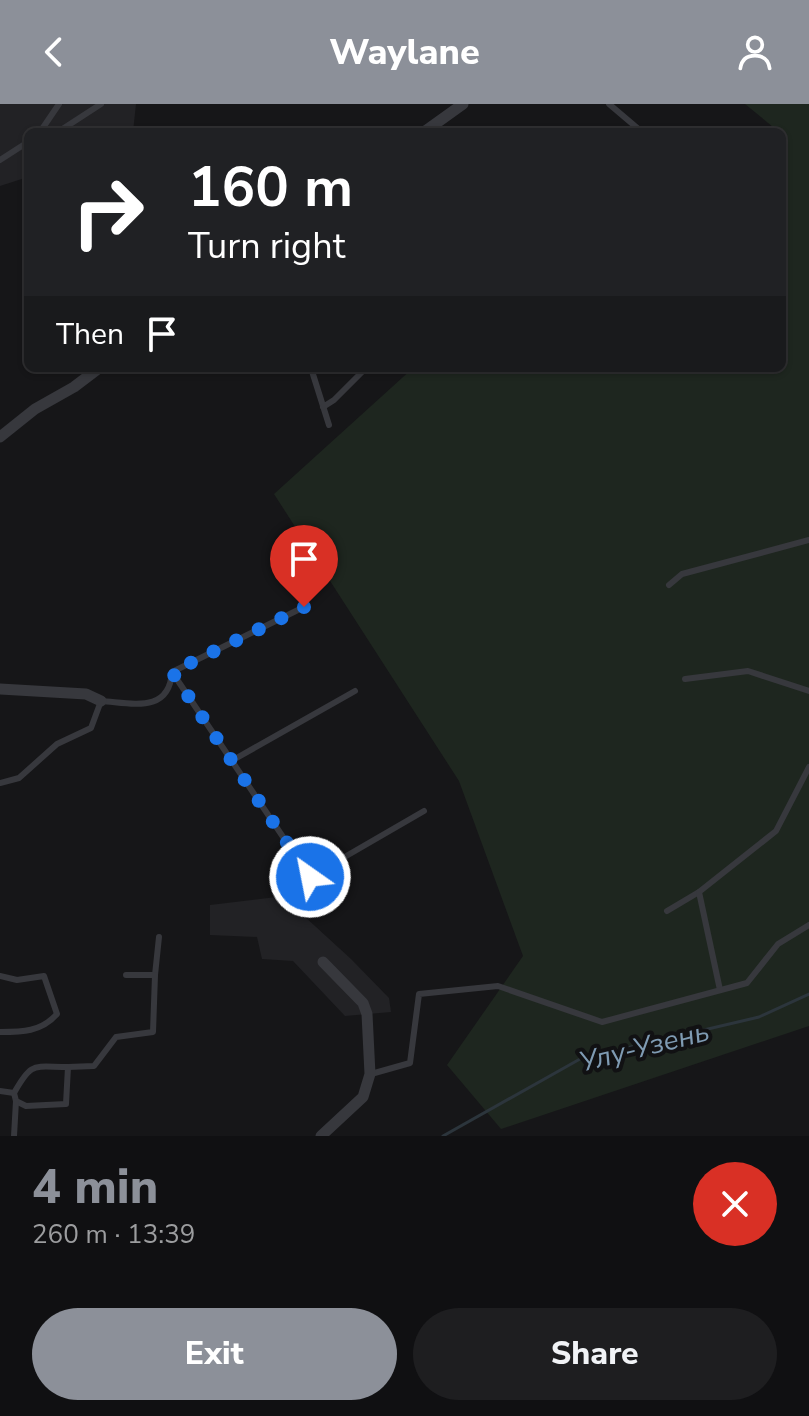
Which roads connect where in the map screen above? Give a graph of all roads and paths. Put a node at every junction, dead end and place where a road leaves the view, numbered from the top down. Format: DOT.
graph roads {
  1 [pos="59,104"];
  2 [pos="101,104"];
  3 [pos="463,104"];
  4 [pos="609,104"];
  5 [pos="44,128"];
  6 [pos="64,128"];
  7 [pos="430,128"];
  8 [pos="637,128"];
  9 [pos="24,145"];
  10 [pos="0,160"];
  11 [pos="94,372"];
  12 [pos="312,372"];
  13 [pos="362,372"];
  14 [pos="323,407"];
  15 [pos="329,425"];
  16 [pos="0,437"];
  17 [pos="809,540"];
  18 [pos="669,585"];
  19 [pos="304,607"];
  20 [pos="172,672"];
  21 [pos="685,679"];
  22 [pos="0,689"];
  23 [pos="355,691"];
  24 [pos="809,691"];
  25 [pos="101,701"];
  26 [pos="233,760"];
  27 [pos="809,767"];
  28 [pos="0,783"];
  29 [pos="424,811"];
  30 [pos="699,892"];
  31 [pos="667,911"];
  32 [pos="809,925"];
  33 [pos="159,937"];
  34 [pos="323,962"];
  35 [pos="126,975"];
  36 [pos="155,975"];
  37 [pos="0,976"];
  38 [pos="720,990"];
  39 [pos="0,1032"];
  40 [pos="68,1067"];
  41 [pos="370,1074"];
  42 [pos="0,1091"];
  43 [pos="15,1097"];
  44 [pos="14,1136"];
  45 [pos="321,1136"];
  1 -- 5 [label="lane"];
  2 -- 6 [label="lane"];
  3 -- 7 [label="street"];
  4 -- 8 [label="lane"];
  9 -- 10 [label="lane"];
  11 -- 16 [label="street"];
  12 -- 14 [label="lane"];
  13 -- 14 [label="lane"];
  14 -- 15 [label="lane"];
  17 -- 18 [label="lane"];
  19 -- 20 [label="lane"];
  20 -- 25 [label="lane"];
  20 -- 26 [label="lane"];
  21 -- 24 [label="lane"];
  22 -- 25 [label="street"];
  23 -- 26 [label="lane"];
  25 -- 28 [label="lane"];
  26 -- 29 [label="lane"];
  27 -- 30 [label="lane"];
  30 -- 31 [label="lane"];
  30 -- 38 [label="lane"];
  32 -- 38 [label="lane"];
  33 -- 36 [label="lane"];
  34 -- 41 [label="street"];
  35 -- 36 [label="lane"];
  36 -- 40 [label="lane"];
  37 -- 39 [label="lane"];
  38 -- 41 [label="lane"];
  40 -- 43 [label="lane"];
  40 -- 43 [label="lane"];
  41 -- 45 [label="street"];
  42 -- 43 [label="lane"];
  43 -- 44 [label="lane"];
}
